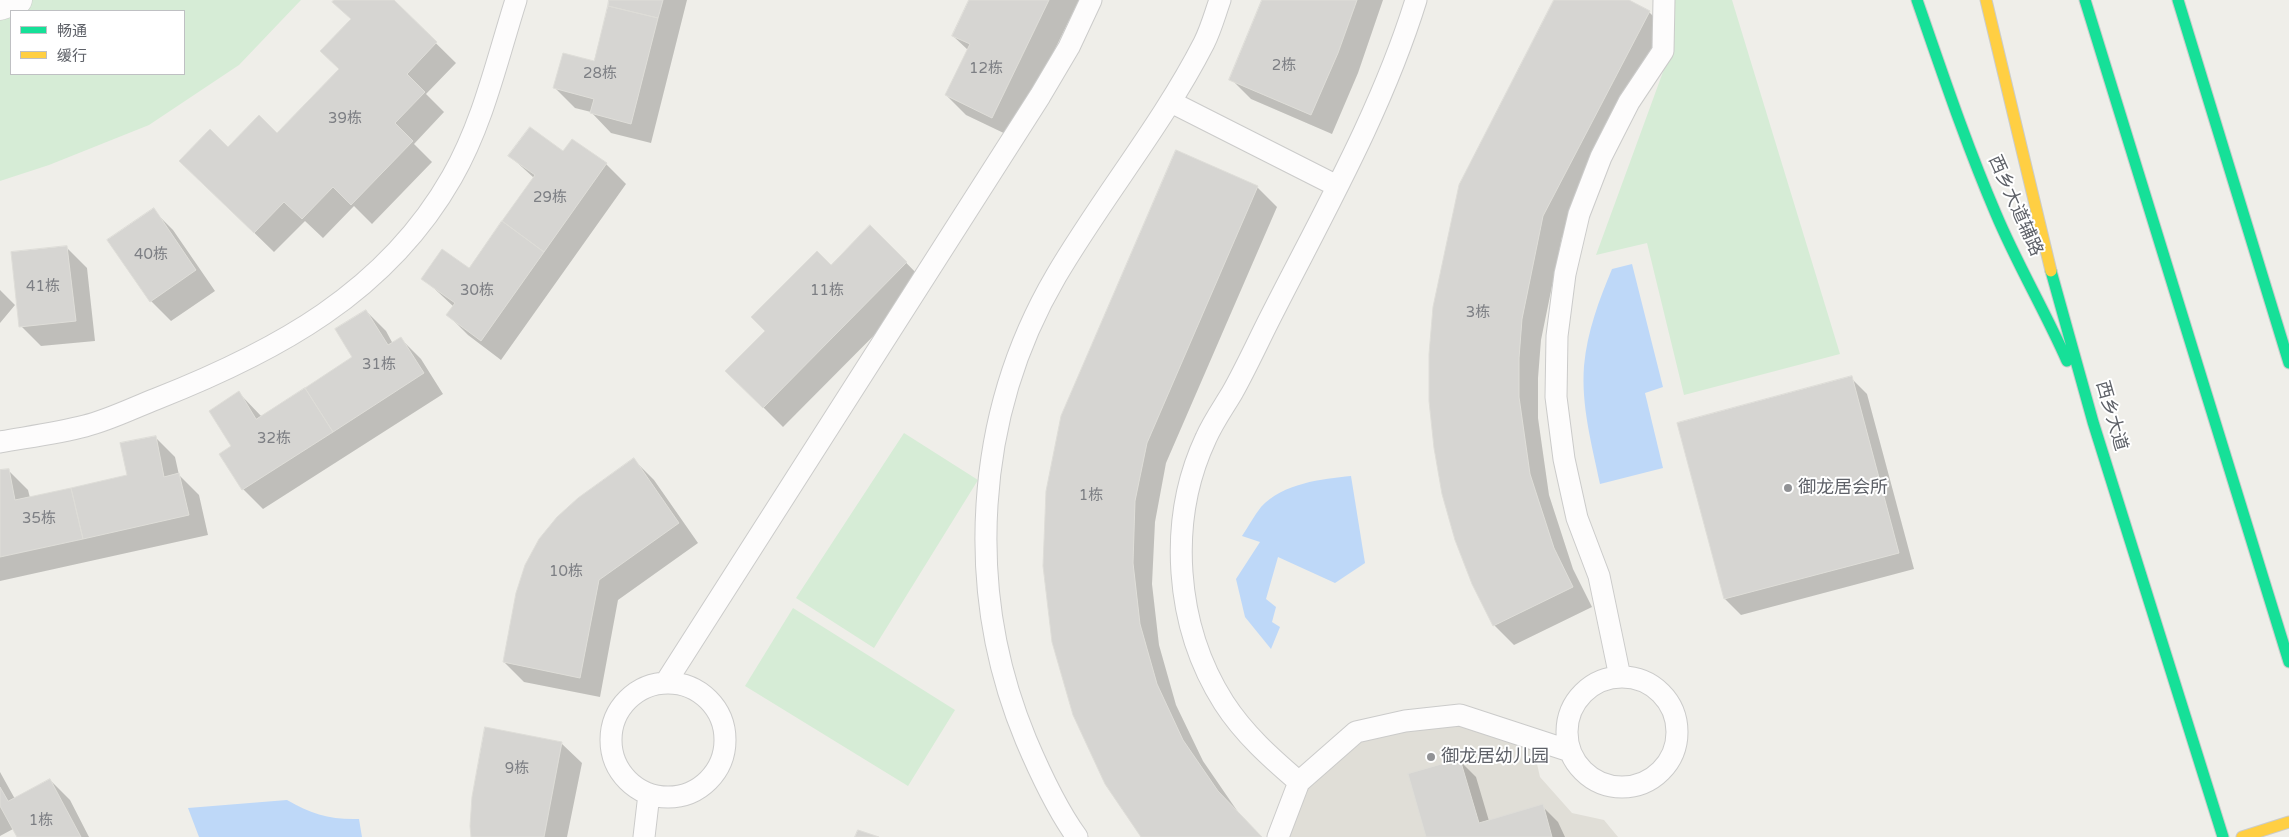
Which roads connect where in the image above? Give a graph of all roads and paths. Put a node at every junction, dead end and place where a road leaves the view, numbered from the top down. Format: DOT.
graph roads {
  1 [pos="18,0"];
  2 [pos="516,0"];
  3 [pos="1091,0"];
  4 [pos="1220,0"];
  5 [pos="1416,0"];
  6 [pos="1664,0"];
  7 [pos="1917,0"];
  8 [pos="1986,0"];
  9 [pos="2085,0"];
  10 [pos="2178,0"];
  11 [pos="0,6"];
  12 [pos="1171,102"];
  13 [pos="1337,186"];
  14 [pos="2289,362"];
  15 [pos="2093,422"];
  16 [pos="0,442"];
  17 [pos="2289,662"];
  18 [pos="1620,677"];
  19 [pos="666,682"];
  20 [pos="1570,751"];
  21 [pos="1299,782"];
  22 [pos="649,794"];
  23 [pos="2289,822"];
  24 [pos="644,837"];
  25 [pos="1077,837"];
  26 [pos="1278,837"];
  27 [pos="2223,837"];
  28 [pos="2242,837"];
  1 -- 11 [label="street"];
  2 -- 16 [label="lane"];
  3 -- 19 [label="lane"];
  4 -- 12 [label="lane"];
  5 -- 13 [label="lane"];
  6 -- 18 [label="lane"];
  7 -- 15 [label="main road, 西乡大道辅路"];
  8 -- 15 [label="main road, 西乡大道"];
  9 -- 17 [label="main road"];
  10 -- 14 [label="main road"];
  12 -- 13 [label="lane"];
  12 -- 25 [label="lane"];
  13 -- 21 [label="lane"];
  15 -- 27 [label="main road, 西乡大道"];
  18 -- 20 [label="lane"];
  18 -- 20 [label="lane"];
  19 -- 22 [label="lane"];
  19 -- 22 [label="lane"];
  20 -- 21 [label="lane"];
  21 -- 26 [label="lane"];
  22 -- 24 [label="lane"];
  23 -- 28 [label="main road"];
}
